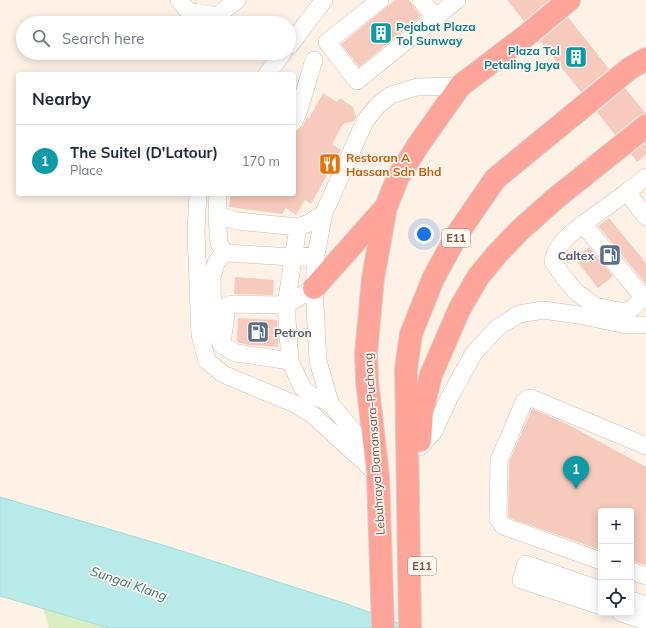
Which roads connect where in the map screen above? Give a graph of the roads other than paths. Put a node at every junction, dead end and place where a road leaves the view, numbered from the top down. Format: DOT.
graph roads {
  1 [pos="179,0"];
  2 [pos="237,0"];
  3 [pos="324,0"];
  4 [pos="380,0"];
  5 [pos="421,0"];
  6 [pos="457,0"];
  7 [pos="569,0"];
  8 [pos="436,18"];
  9 [pos="296,37"];
  10 [pos="646,59"];
  11 [pos="279,60"];
  12 [pos="314,60"];
  13 [pos="270,72"];
  14 [pos="460,86"];
  15 [pos="296,118"];
  16 [pos="646,126"];
  17 [pos="646,176"];
  18 [pos="627,192"];
  19 [pos="198,196"];
  20 [pos="218,196"];
  21 [pos="386,207"];
  22 [pos="324,212"];
  23 [pos="217,215"];
  24 [pos="646,218"];
  25 [pos="582,224"];
  26 [pos="298,227"];
  27 [pos="224,253"];
  28 [pos="316,255"];
  29 [pos="293,257"];
  30 [pos="314,288"];
  31 [pos="645,296"];
  32 [pos="286,305"];
  33 [pos="595,306"];
  34 [pos="579,315"];
  35 [pos="646,326"];
  36 [pos="222,345"];
  37 [pos="290,361"];
  38 [pos="330,403"];
  39 [pos="646,446"];
  40 [pos="420,447"];
  41 [pos="377,470"];
  42 [pos="414,504"];
  43 [pos="573,552"];
  44 [pos="598,560"];
  45 [pos="598,572"];
  46 [pos="634,572"];
  47 [pos="646,576"];
  48 [pos="560,584"];
  49 [pos="595,588"];
  50 [pos="634,601"];
  51 [pos="598,604"];
  52 [pos="646,605"];
  53 [pos="630,616"];
  54 [pos="646,621"];
  55 [pos="383,628"];
  56 [pos="410,628"];
  57 [pos="423,628"];
  1 -- 2 [label="street"];
  3 -- 9 [label="street"];
  4 -- 8 [label="street"];
  5 -- 8 [label="street"];
  6 -- 8 [label="street"];
  7 -- 14 [label="highway, Lebuhraya Damansara–Puchong"];
  10 -- 42 [label="highway, E11"];
  11 -- 13 [label="street"];
  12 -- 15 [label="street"];
  14 -- 21 [label="highway, Lebuhraya Damansara–Puchong"];
  14 -- 22 [label="street"];
  16 -- 40 [label="highway, E11"];
  17 -- 18 [label="street"];
  18 -- 24 [label="street"];
  18 -- 25 [label="street"];
  19 -- 41 [label="street"];
  20 -- 23 [label="street"];
  21 -- 30 [label="highway"];
  21 -- 41 [label="highway, Lebuhraya Damansara–Puchong"];
  22 -- 26 [label="street"];
  22 -- 28 [label="street"];
  23 -- 26 [label="street"];
  23 -- 27 [label="street"];
  25 -- 31 [label="street"];
  25 -- 33 [label="street"];
  26 -- 29 [label="street"];
  27 -- 29 [label="street"];
  27 -- 36 [label="street"];
  28 -- 29 [label="street"];
  28 -- 30 [label="street"];
  29 -- 32 [label="street"];
  30 -- 32 [label="street"];
  30 -- 38 [label="street"];
  31 -- 33 [label="street"];
  32 -- 36 [label="street"];
  32 -- 37 [label="street"];
  33 -- 34 [label="street"];
  34 -- 35 [label="street"];
  34 -- 40 [label="street"];
  36 -- 37 [label="street"];
  37 -- 38 [label="street"];
  38 -- 41 [label="street"];
  39 -- 43 [label="street"];
  40 -- 42 [label="highway, E11"];
  41 -- 55 [label="highway, Lebuhraya Damansara–Puchong"];
  42 -- 56 [label="highway, E11"];
  42 -- 57 [label="highway, E11"];
  43 -- 44 [label="street"];
  43 -- 48 [label="street"];
  45 -- 49 [label="street"];
  46 -- 47 [label="street"];
  48 -- 49 [label="street"];
  48 -- 51 [label="street"];
  50 -- 52 [label="street"];
  53 -- 54 [label="street"];
}
